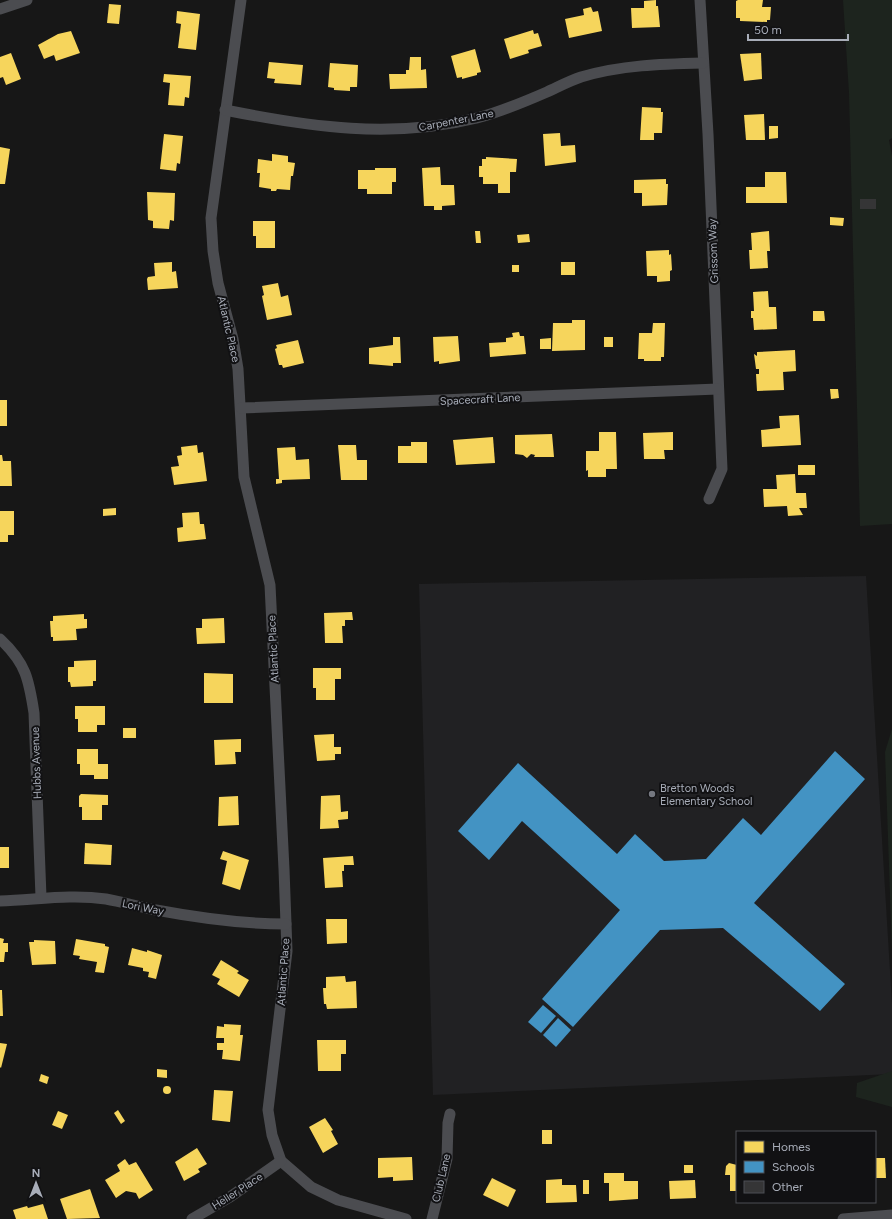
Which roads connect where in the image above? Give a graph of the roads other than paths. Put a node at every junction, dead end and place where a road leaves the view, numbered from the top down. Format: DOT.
graph roads {
  1 [pos="27,0"];
  2 [pos="241,0"];
  3 [pos="700,0"];
  4 [pos="0,9"];
  5 [pos="703,63"];
  6 [pos="225,110"];
  7 [pos="718,389"];
  8 [pos="241,408"];
  9 [pos="709,499"];
  10 [pos="0,639"];
  11 [pos="42,897"];
  12 [pos="0,901"];
  13 [pos="286,924"];
  14 [pos="450,1114"];
  15 [pos="280,1161"];
  16 [pos="892,1215"];
  17 [pos="192,1219"];
  18 [pos="406,1219"];
  19 [pos="432,1219"];
  20 [pos="843,1219"];
  1 -- 4 [label="street"];
  2 -- 6 [label="street, Atlantic Place"];
  3 -- 5 [label="street, Grissom Way"];
  5 -- 6 [label="street, Carpenter Lane"];
  5 -- 7 [label="street, Grissom Way"];
  6 -- 8 [label="street, Atlantic Place"];
  7 -- 8 [label="street, Spacecraft Lane"];
  7 -- 9 [label="street, Grissom Way"];
  8 -- 13 [label="street, Atlantic Place"];
  10 -- 11 [label="street, Hubbs Avenue"];
  11 -- 12 [label="street, Lori Way"];
  11 -- 13 [label="street, Lori Way"];
  13 -- 15 [label="street, Atlantic Place"];
  14 -- 19 [label="street, Club Lane"];
  15 -- 17 [label="street, Heller Place"];
  15 -- 18 [label="street"];
  16 -- 20 [label="street"];
}
